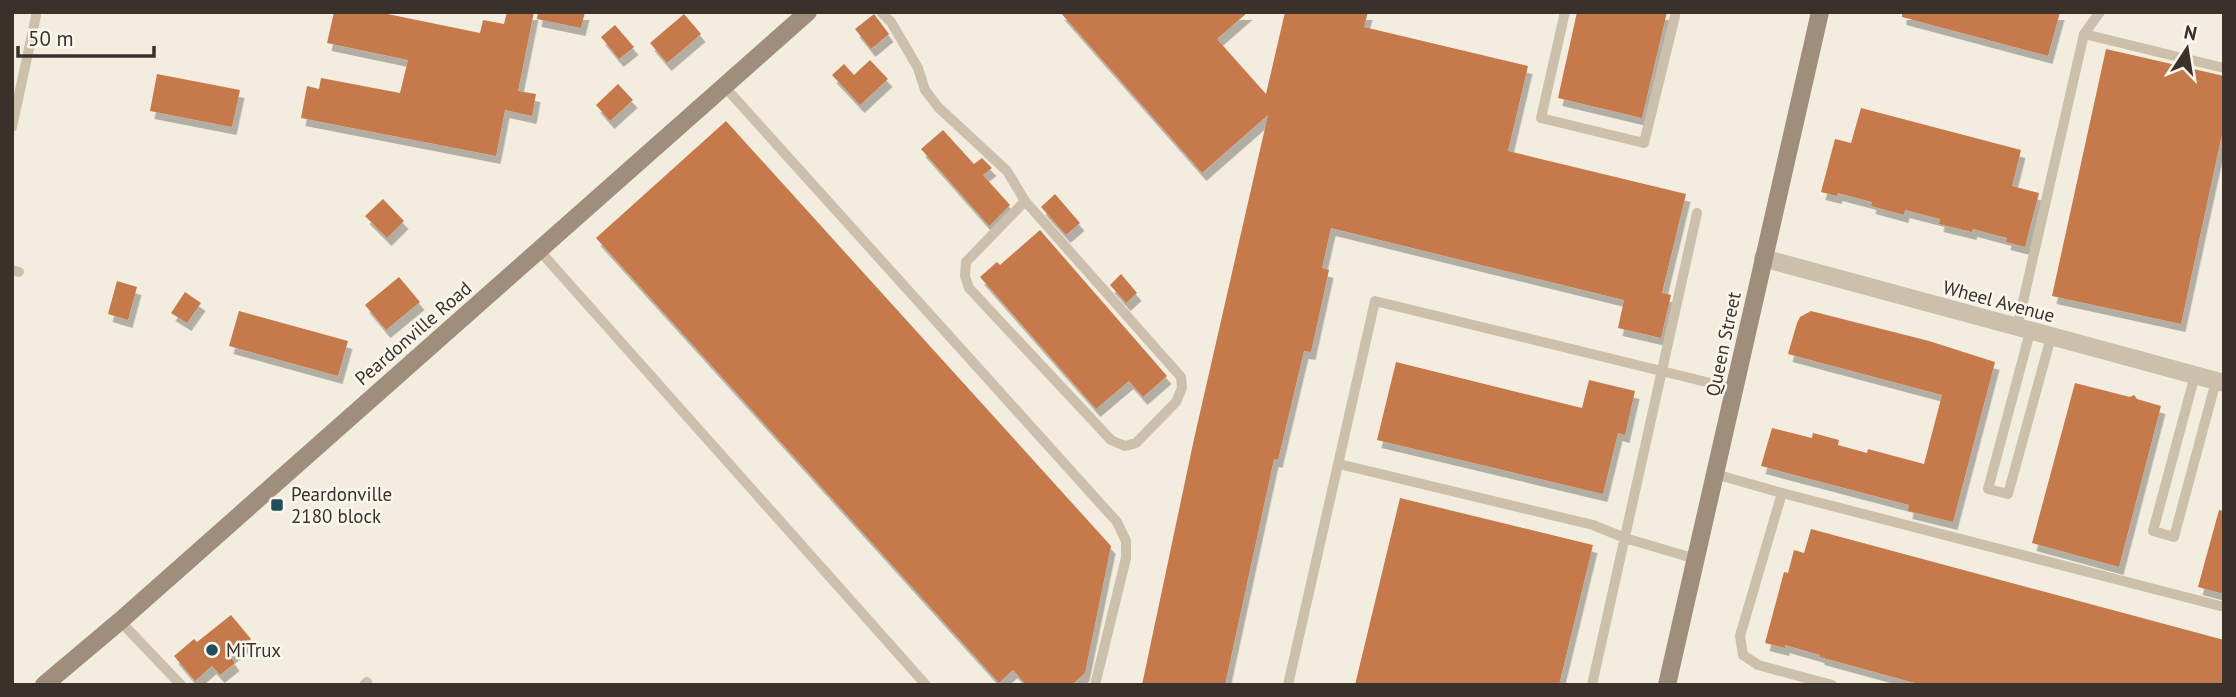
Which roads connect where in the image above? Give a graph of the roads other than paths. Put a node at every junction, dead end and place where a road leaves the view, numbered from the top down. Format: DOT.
graph roads {
  1 [pos="808,12"];
  2 [pos="881,12"];
  3 [pos="1565,12"];
  4 [pos="1820,12"];
  5 [pos="2100,12"];
  6 [pos="36,16"];
  7 [pos="1675,16"];
  8 [pos="2084,34"];
  9 [pos="2224,68"];
  10 [pos="724,86"];
  11 [pos="12,127"];
  12 [pos="1025,201"];
  13 [pos="1698,213"];
  14 [pos="539,250"];
  15 [pos="1763,258"];
  16 [pos="2024,330"];
  17 [pos="2051,337"];
  18 [pos="1662,370"];
  19 [pos="2018,375"];
  20 [pos="2195,375"];
  21 [pos="2039,381"];
  22 [pos="2220,382"];
  23 [pos="1735,389"];
  24 [pos="2183,419"];
  25 [pos="2204,424"];
  26 [pos="1339,464"];
  27 [pos="1715,474"];
  28 [pos="1782,493"];
  29 [pos="1625,538"];
  30 [pos="1696,559"];
  31 [pos="2224,607"];
  32 [pos="120,621"];
  33 [pos="44,685"];
  34 [pos="181,685"];
  35 [pos="926,685"];
  36 [pos="1096,685"];
  37 [pos="1288,685"];
  38 [pos="1592,685"];
  39 [pos="1667,685"];
  40 [pos="1832,685"];
  1 -- 10 [label="street, Peardonville Road"];
  2 -- 12 [label="lane"];
  3 -- 7 [label="lane"];
  4 -- 15 [label="street, Queen Street"];
  5 -- 8 [label="lane"];
  6 -- 11 [label="lane"];
  8 -- 9 [label="lane"];
  8 -- 16 [label="lane"];
  10 -- 14 [label="street, Peardonville Road"];
  10 -- 36 [label="lane"];
  12 -- 12 [label="lane"];
  13 -- 18 [label="lane"];
  14 -- 32 [label="street, Peardonville Road"];
  14 -- 35 [label="lane"];
  15 -- 16 [label="street, Wheel Avenue"];
  15 -- 23 [label="street, Queen Street"];
  16 -- 17 [label="street, Wheel Avenue"];
  16 -- 19 [label="lane"];
  17 -- 20 [label="street, Wheel Avenue"];
  17 -- 21 [label="lane"];
  18 -- 23 [label="lane"];
  18 -- 26 [label="lane"];
  18 -- 29 [label="lane"];
  19 -- 21 [label="lane"];
  19 -- 21 [label="lane"];
  20 -- 22 [label="street, Wheel Avenue"];
  20 -- 24 [label="lane"];
  22 -- 25 [label="lane"];
  23 -- 27 [label="street, Queen Street"];
  24 -- 25 [label="lane"];
  24 -- 25 [label="lane"];
  26 -- 29 [label="lane"];
  26 -- 37 [label="lane"];
  27 -- 28 [label="lane"];
  27 -- 30 [label="street, Queen Street"];
  28 -- 31 [label="lane"];
  28 -- 40 [label="lane"];
  29 -- 30 [label="lane"];
  29 -- 38 [label="lane"];
  30 -- 39 [label="street, Queen Street"];
  32 -- 33 [label="street, Peardonville Road"];
  32 -- 34 [label="lane"];
}
